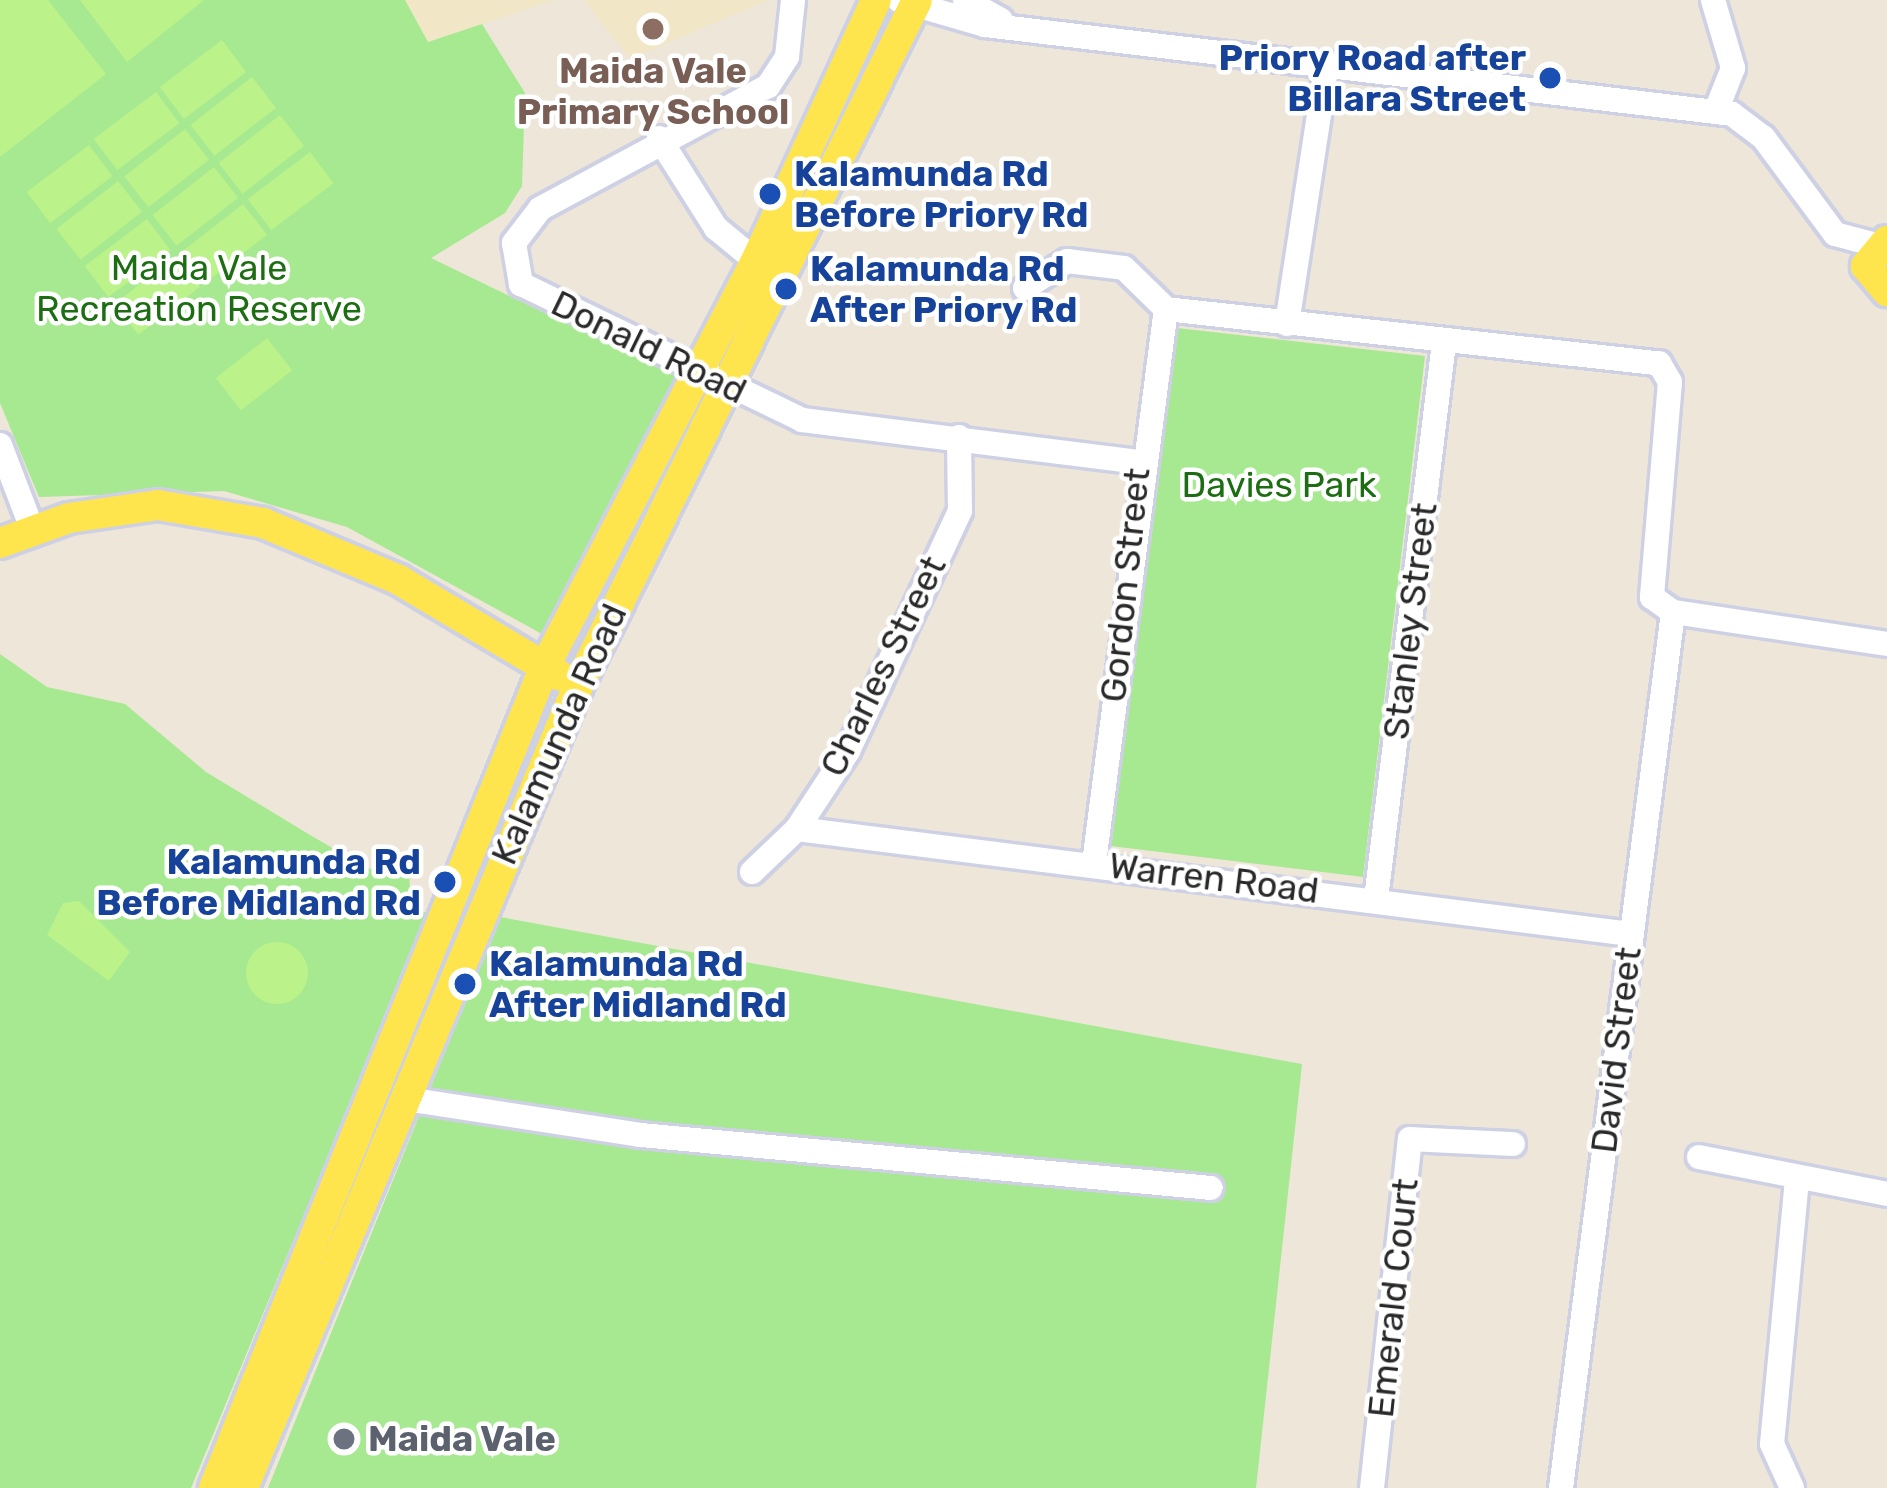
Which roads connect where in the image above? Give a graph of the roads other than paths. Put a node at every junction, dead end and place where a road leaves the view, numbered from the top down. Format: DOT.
graph roads {
  1 [pos="794,0"];
  2 [pos="876,0"];
  3 [pos="965,0"];
  4 [pos="1712,0"];
  5 [pos="910,2"];
  6 [pos="1000,20"];
  7 [pos="1327,63"];
  8 [pos="1716,111"];
  9 [pos="659,138"];
  10 [pos="1776,154"];
  11 [pos="1882,241"];
  12 [pos="756,261"];
  13 [pos="1025,288"];
  14 [pos="1880,289"];
  15 [pos="1166,309"];
  16 [pos="1287,324"];
  17 [pos="1444,343"];
  18 [pos="711,376"];
  19 [pos="959,437"];
  20 [pos="0,445"];
  21 [pos="1138,462"];
  22 [pos="32,529"];
  23 [pos="0,544"];
  24 [pos="1673,612"];
  25 [pos="494,637"];
  26 [pos="1887,644"];
  27 [pos="547,663"];
  28 [pos="581,680"];
  29 [pos="797,830"];
  30 [pos="470,836"];
  31 [pos="1094,863"];
  32 [pos="752,872"];
  33 [pos="1376,899"];
  34 [pos="1630,934"];
  35 [pos="406,1099"];
  36 [pos="1513,1144"];
  37 [pos="1699,1157"];
  38 [pos="1797,1181"];
  39 [pos="1211,1188"];
  40 [pos="1887,1194"];
  41 [pos="214,1488"];
  42 [pos="243,1488"];
  43 [pos="1372,1488"];
  44 [pos="1561,1488"];
  45 [pos="1792,1488"];
  1 -- 9 [label="street, Donald Road"];
  2 -- 12 [label="main road, Kalamunda Road"];
  3 -- 6 [label="street"];
  4 -- 8 [label="street"];
  5 -- 6 [label="street"];
  5 -- 18 [label="main road, Kalamunda Road"];
  6 -- 7 [label="street"];
  7 -- 8 [label="street"];
  7 -- 16 [label="street"];
  8 -- 10 [label="street"];
  9 -- 12 [label="street"];
  9 -- 18 [label="street, Donald Road"];
  10 -- 11 [label="street"];
  10 -- 14 [label="street"];
  11 -- 14 [label="main road"];
  12 -- 18 [label="main road, Kalamunda Road"];
  13 -- 15 [label="street"];
  15 -- 16 [label="street"];
  15 -- 21 [label="street, Gordon Street"];
  16 -- 17 [label="street"];
  17 -- 24 [label="street"];
  17 -- 33 [label="street, Stanley Street"];
  18 -- 19 [label="street, Donald Road"];
  18 -- 27 [label="main road, Kalamunda Road"];
  18 -- 28 [label="main road, Kalamunda Road"];
  19 -- 21 [label="street, Donald Road"];
  19 -- 29 [label="street, Charles Street"];
  20 -- 22 [label="street"];
  21 -- 31 [label="street, Gordon Street"];
  22 -- 23 [label="main road"];
  22 -- 25 [label="main road"];
  24 -- 26 [label="street"];
  24 -- 34 [label="street, David Street"];
  25 -- 27 [label="main road"];
  25 -- 30 [label="main road"];
  27 -- 28 [label="main road"];
  27 -- 30 [label="main road, Kalamunda Road"];
  28 -- 35 [label="main road, Kalamunda Road"];
  29 -- 31 [label="street, Warren Road"];
  29 -- 32 [label="street, Charles Street"];
  30 -- 41 [label="main road, Kalamunda Road"];
  31 -- 33 [label="street, Warren Road"];
  33 -- 34 [label="street, Warren Road"];
  34 -- 44 [label="street, David Street"];
  35 -- 39 [label="street"];
  35 -- 42 [label="main road, Kalamunda Road"];
  36 -- 43 [label="street, Emerald Court"];
  37 -- 38 [label="street"];
  38 -- 40 [label="street"];
  38 -- 45 [label="street"];
}
